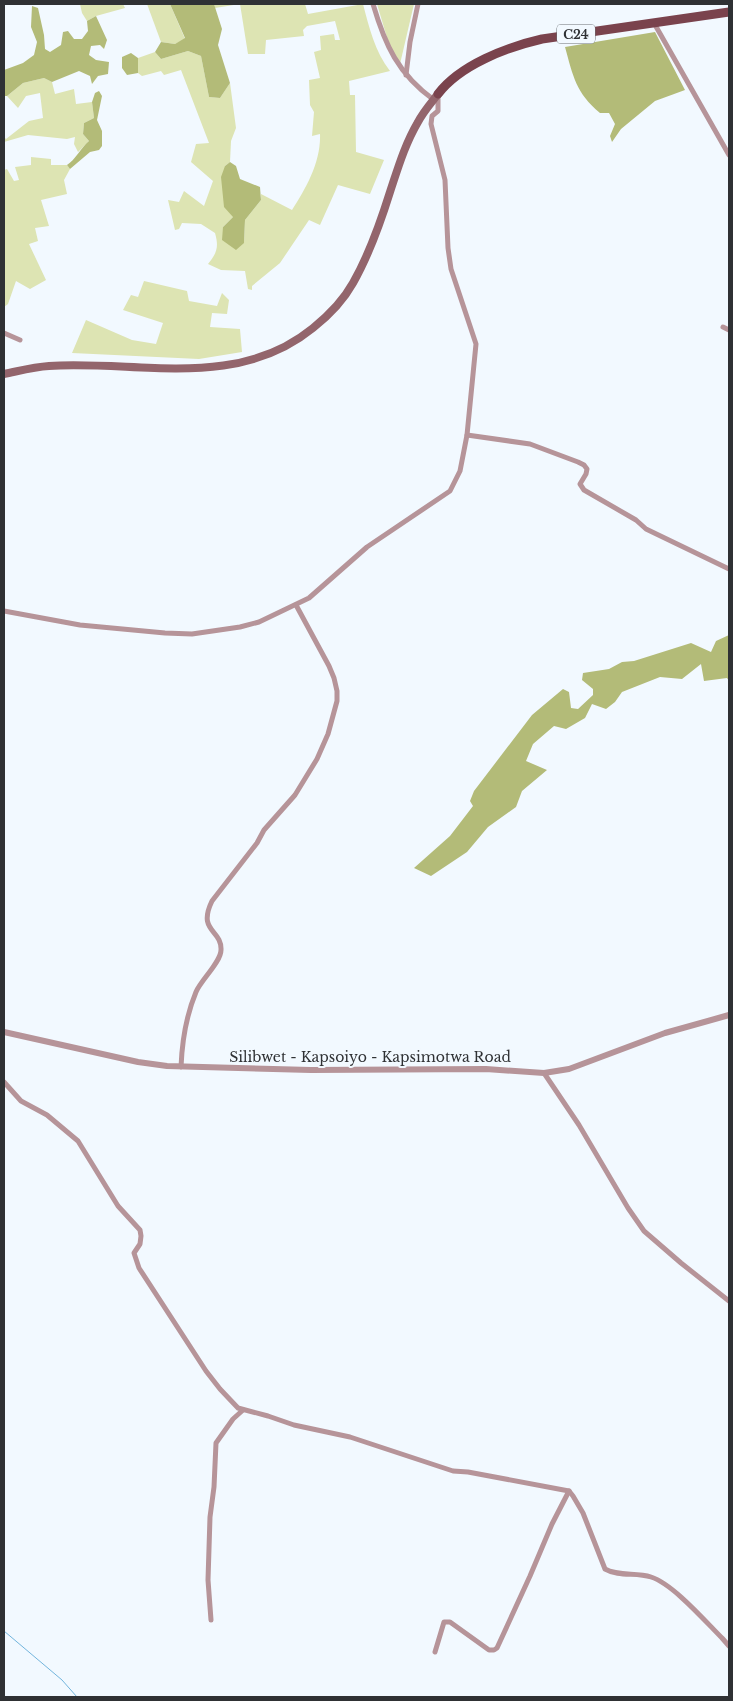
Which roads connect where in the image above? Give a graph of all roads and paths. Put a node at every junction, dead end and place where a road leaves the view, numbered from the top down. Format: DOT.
graph roads {
  1 [pos="373,4"];
  2 [pos="418,4"];
  3 [pos="729,12"];
  4 [pos="654,23"];
  5 [pos="406,75"];
  6 [pos="436,97"];
  7 [pos="729,155"];
  8 [pos="722,327"];
  9 [pos="729,330"];
  10 [pos="4,334"];
  11 [pos="20,340"];
  12 [pos="4,374"];
  13 [pos="467,435"];
  14 [pos="729,569"];
  15 [pos="296,605"];
  16 [pos="4,611"];
  17 [pos="729,1015"];
  18 [pos="4,1032"];
  19 [pos="182,1067"];
  20 [pos="544,1073"];
  21 [pos="4,1082"];
  22 [pos="729,1301"];
  23 [pos="243,1410"];
  24 [pos="568,1491"];
  25 [pos="211,1620"];
  26 [pos="729,1646"];
  27 [pos="435,1652"];
  1 -- 5 [label="street"];
  2 -- 5 [label="street"];
  3 -- 4 [label="main road, C24"];
  4 -- 6 [label="main road, C24"];
  4 -- 7 [label="street"];
  5 -- 6 [label="street"];
  6 -- 12 [label="main road, C24"];
  6 -- 13 [label="street"];
  8 -- 9 [label="street"];
  10 -- 11 [label="street"];
  13 -- 14 [label="street"];
  13 -- 15 [label="street"];
  15 -- 16 [label="street"];
  15 -- 19 [label="street"];
  17 -- 20 [label="street, Silibwet - Kapsoiyo - Kapsimotwa Road"];
  18 -- 19 [label="street, Silibwet - Kapsoiyo - Kapsimotwa Road"];
  19 -- 20 [label="street, Silibwet - Kapsoiyo - Kapsimotwa Road"];
  20 -- 22 [label="street"];
  21 -- 23 [label="street"];
  23 -- 24 [label="street"];
  23 -- 25 [label="street"];
  24 -- 26 [label="street"];
  24 -- 27 [label="street"];
}
